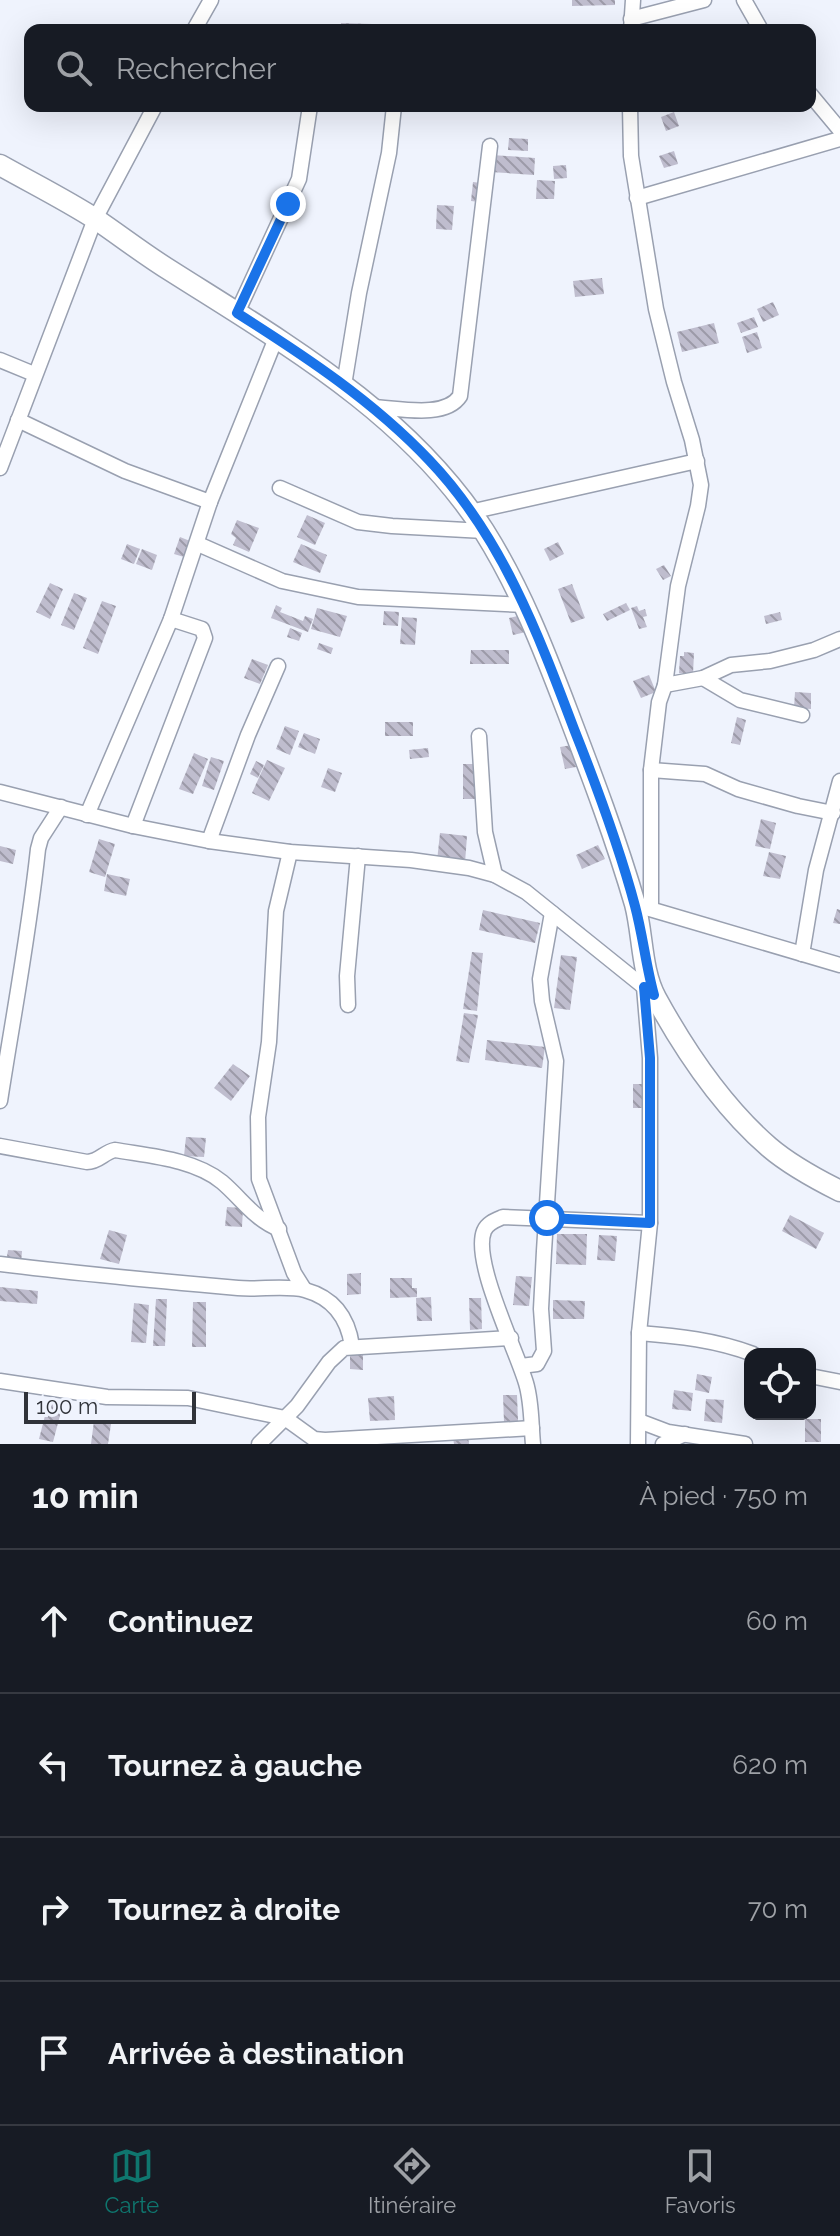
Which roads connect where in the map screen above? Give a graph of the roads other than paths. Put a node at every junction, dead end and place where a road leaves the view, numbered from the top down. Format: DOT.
graph roads {
  1 [pos="633,0"];
  2 [pos="704,0"];
  3 [pos="744,0"];
  4 [pos="205,2"];
  5 [pos="196,24"];
  6 [pos="631,24"];
  7 [pos="634,24"];
  8 [pos="758,24"];
  9 [pos="816,101"];
  10 [pos="152,112"];
  11 [pos="309,112"];
  12 [pos="393,112"];
  13 [pos="630,112"];
  14 [pos="840,130"];
  15 [pos="840,139"];
  16 [pos="490,146"];
  17 [pos="0,165"];
  18 [pos="637,198"];
  19 [pos="95,219"];
  20 [pos="237,313"];
  21 [pos="276,338"];
  22 [pos="0,360"];
  23 [pos="34,374"];
  24 [pos="344,385"];
  25 [pos="373,407"];
  26 [pos="18,420"];
  27 [pos="697,461"];
  28 [pos="0,468"];
  29 [pos="280,488"];
  30 [pos="210,502"];
  31 [pos="470,512"];
  32 [pos="484,531"];
  33 [pos="198,544"];
  34 [pos="525,605"];
  35 [pos="171,619"];
  36 [pos="840,639"];
  37 [pos="278,666"];
  38 [pos="703,678"];
  39 [pos="665,685"];
  40 [pos="802,715"];
  41 [pos="479,736"];
  42 [pos="651,770"];
  43 [pos="840,781"];
  44 [pos="0,792"];
  45 [pos="61,807"];
  46 [pos="833,813"];
  47 [pos="87,815"];
  48 [pos="133,826"];
  49 [pos="209,841"];
  50 [pos="290,852"];
  51 [pos="358,856"];
  52 [pos="495,875"];
  53 [pos="643,907"];
  54 [pos="552,913"];
  55 [pos="802,954"];
  56 [pos="840,965"];
  57 [pos="649,991"];
  58 [pos="348,1005"];
  59 [pos="0,1101"];
  60 [pos="0,1146"];
  61 [pos="840,1191"];
  62 [pos="547,1218"];
  63 [pos="650,1223"];
  64 [pos="279,1229"];
  65 [pos="0,1264"];
  66 [pos="304,1289"];
  67 [pos="639,1333"];
  68 [pos="511,1338"];
  69 [pos="352,1346"];
  70 [pos="744,1351"];
  71 [pos="521,1366"];
  72 [pos="816,1377"];
  73 [pos="0,1381"];
  74 [pos="840,1382"];
  75 [pos="285,1418"];
  76 [pos="639,1421"];
  77 [pos="532,1428"];
  78 [pos="686,1434"];
  79 [pos="401,1441"];
  80 [pos="259,1444"];
  81 [pos="533,1444"];
  82 [pos="638,1444"];
  83 [pos="663,1444"];
  84 [pos="745,1444"];
  1 -- 6 [label="street"];
  2 -- 7 [label="street"];
  3 -- 8 [label="street"];
  4 -- 5 [label="street"];
  9 -- 14 [label="street"];
  10 -- 19 [label="street"];
  11 -- 20 [label="street"];
  12 -- 24 [label="street"];
  13 -- 18 [label="street"];
  15 -- 18 [label="street"];
  16 -- 25 [label="street"];
  17 -- 19 [label="street"];
  18 -- 27 [label="street"];
  19 -- 20 [label="street"];
  19 -- 23 [label="street"];
  20 -- 21 [label="street"];
  21 -- 24 [label="street"];
  21 -- 30 [label="street"];
  22 -- 23 [label="street"];
  23 -- 26 [label="street"];
  24 -- 25 [label="street"];
  25 -- 31 [label="street"];
  26 -- 28 [label="street"];
  26 -- 30 [label="street"];
  27 -- 31 [label="street"];
  27 -- 39 [label="street"];
  29 -- 32 [label="street"];
  30 -- 33 [label="street"];
  31 -- 32 [label="street"];
  32 -- 34 [label="street"];
  33 -- 34 [label="street"];
  33 -- 35 [label="street"];
  34 -- 53 [label="street"];
  35 -- 47 [label="street"];
  35 -- 48 [label="street"];
  36 -- 38 [label="street"];
  37 -- 49 [label="street"];
  38 -- 39 [label="street"];
  38 -- 40 [label="street"];
  39 -- 42 [label="street"];
  41 -- 52 [label="street"];
  42 -- 46 [label="street"];
  42 -- 53 [label="street"];
  43 -- 46 [label="street"];
  44 -- 45 [label="street"];
  45 -- 47 [label="street"];
  45 -- 59 [label="street"];
  46 -- 55 [label="street"];
  47 -- 48 [label="street"];
  48 -- 49 [label="street"];
  49 -- 50 [label="street"];
  50 -- 51 [label="street"];
  50 -- 64 [label="street"];
  51 -- 52 [label="street"];
  51 -- 58 [label="street"];
  52 -- 54 [label="street"];
  53 -- 55 [label="street"];
  53 -- 57 [label="street"];
  54 -- 57 [label="street"];
  54 -- 62 [label="street"];
  55 -- 56 [label="street"];
  57 -- 61 [label="street"];
  57 -- 63 [label="street"];
  60 -- 64 [label="street"];
  62 -- 63 [label="street"];
  62 -- 68 [label="street"];
  62 -- 71 [label="street"];
  63 -- 67 [label="street"];
  64 -- 66 [label="street"];
  65 -- 66 [label="street"];
  66 -- 69 [label="street"];
  67 -- 70 [label="street"];
  67 -- 76 [label="street"];
  68 -- 69 [label="street"];
  68 -- 71 [label="street"];
  69 -- 75 [label="street"];
  71 -- 77 [label="street"];
  72 -- 74 [label="street"];
  73 -- 75 [label="street"];
  75 -- 79 [label="street"];
  75 -- 80 [label="street"];
  76 -- 78 [label="street"];
  76 -- 82 [label="street"];
  77 -- 79 [label="street"];
  77 -- 81 [label="street"];
  78 -- 83 [label="street"];
  78 -- 84 [label="street"];
}
